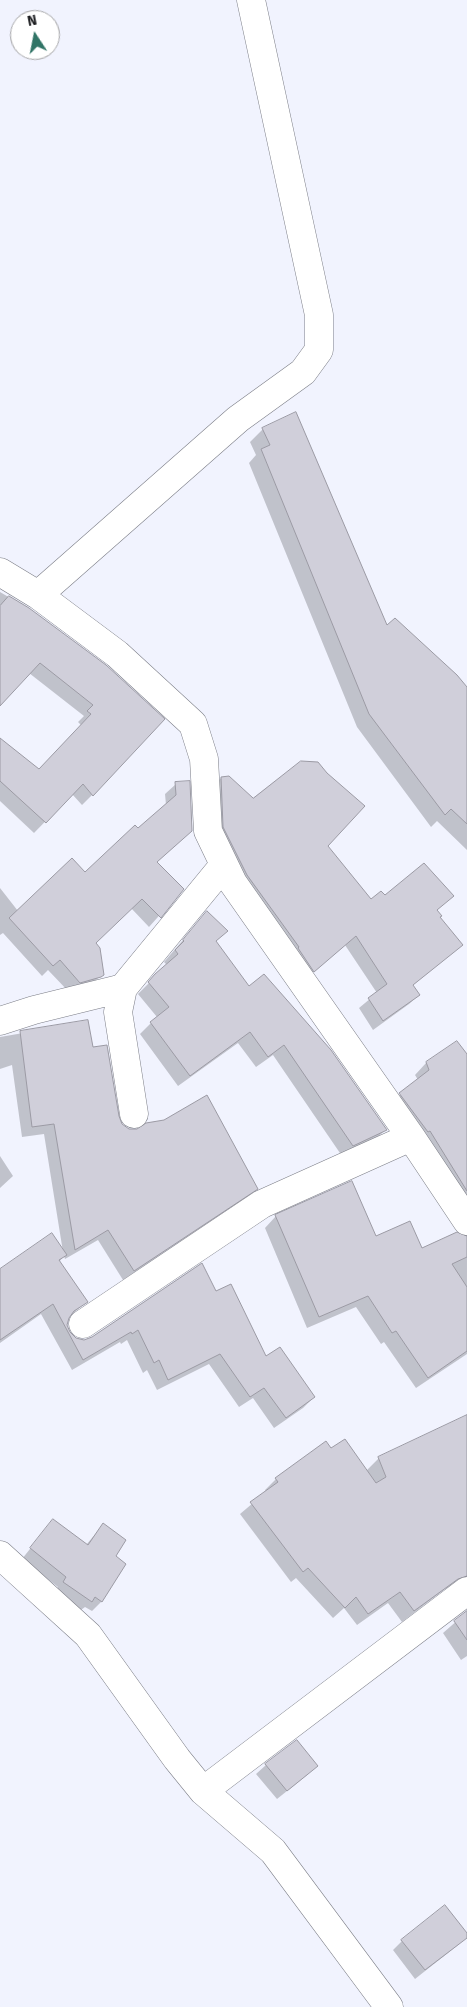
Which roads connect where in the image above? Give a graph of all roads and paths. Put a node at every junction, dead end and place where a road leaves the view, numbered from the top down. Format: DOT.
graph roads {
  1 [pos="251,0"];
  2 [pos="0,572"];
  3 [pos="38,595"];
  4 [pos="224,864"];
  5 [pos="123,988"];
  6 [pos="0,1021"];
  7 [pos="134,1114"];
  8 [pos="411,1137"];
  9 [pos="467,1221"];
  10 [pos="83,1324"];
  11 [pos="0,1555"];
  12 [pos="467,1591"];
  13 [pos="203,1791"];
  14 [pos="389,2007"];
  1 -- 3 [label="street"];
  2 -- 3 [label="street"];
  3 -- 4 [label="street"];
  4 -- 5 [label="street"];
  4 -- 8 [label="street"];
  5 -- 6 [label="street"];
  5 -- 7 [label="street"];
  8 -- 9 [label="street"];
  8 -- 10 [label="street"];
  11 -- 13 [label="street"];
  12 -- 13 [label="street"];
  13 -- 14 [label="street"];
}
